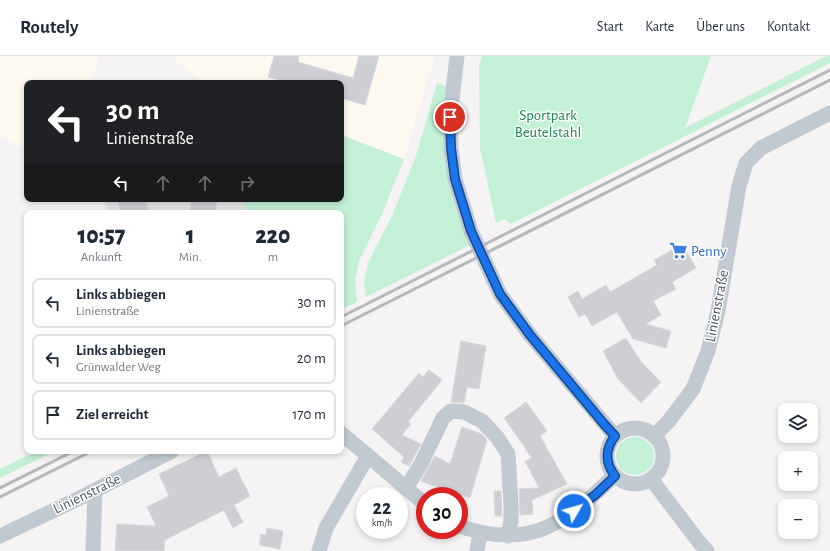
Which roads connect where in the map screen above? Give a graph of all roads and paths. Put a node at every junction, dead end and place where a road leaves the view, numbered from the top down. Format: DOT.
graph roads {
  1 [pos="457,56"];
  2 [pos="830,113"];
  3 [pos="344,436"];
  4 [pos="615,436"];
  5 [pos="654,436"];
  6 [pos="166,454"];
  7 [pos="368,456"];
  8 [pos="615,476"];
  9 [pos="651,479"];
  10 [pos="405,487"];
  11 [pos="407,487"];
  12 [pos="408,490"];
  13 [pos="95,491"];
  14 [pos="416,496"];
  15 [pos="468,529"];
  16 [pos="480,532"];
  17 [pos="0,536"];
  18 [pos="508,536"];
  19 [pos="93,551"];
  20 [pos="319,551"];
  21 [pos="477,551"];
  22 [pos="707,551"];
  1 -- 4 [label="street"];
  2 -- 5 [label="street, Linienstraße"];
  3 -- 7 [label="street"];
  4 -- 5 [label="street"];
  4 -- 8 [label="street"];
  5 -- 9 [label="street"];
  6 -- 13 [label="street, Linienstraße"];
  7 -- 10 [label="street"];
  7 -- 20 [label="street"];
  8 -- 9 [label="street"];
  8 -- 18 [label="street"];
  9 -- 22 [label="street"];
  11 -- 18 [label="street"];
  12 -- 14 [label="street"];
  13 -- 17 [label="street, Linienstraße"];
  13 -- 19 [label="street"];
  15 -- 16 [label="street"];
  16 -- 18 [label="street"];
  16 -- 21 [label="street"];
}
